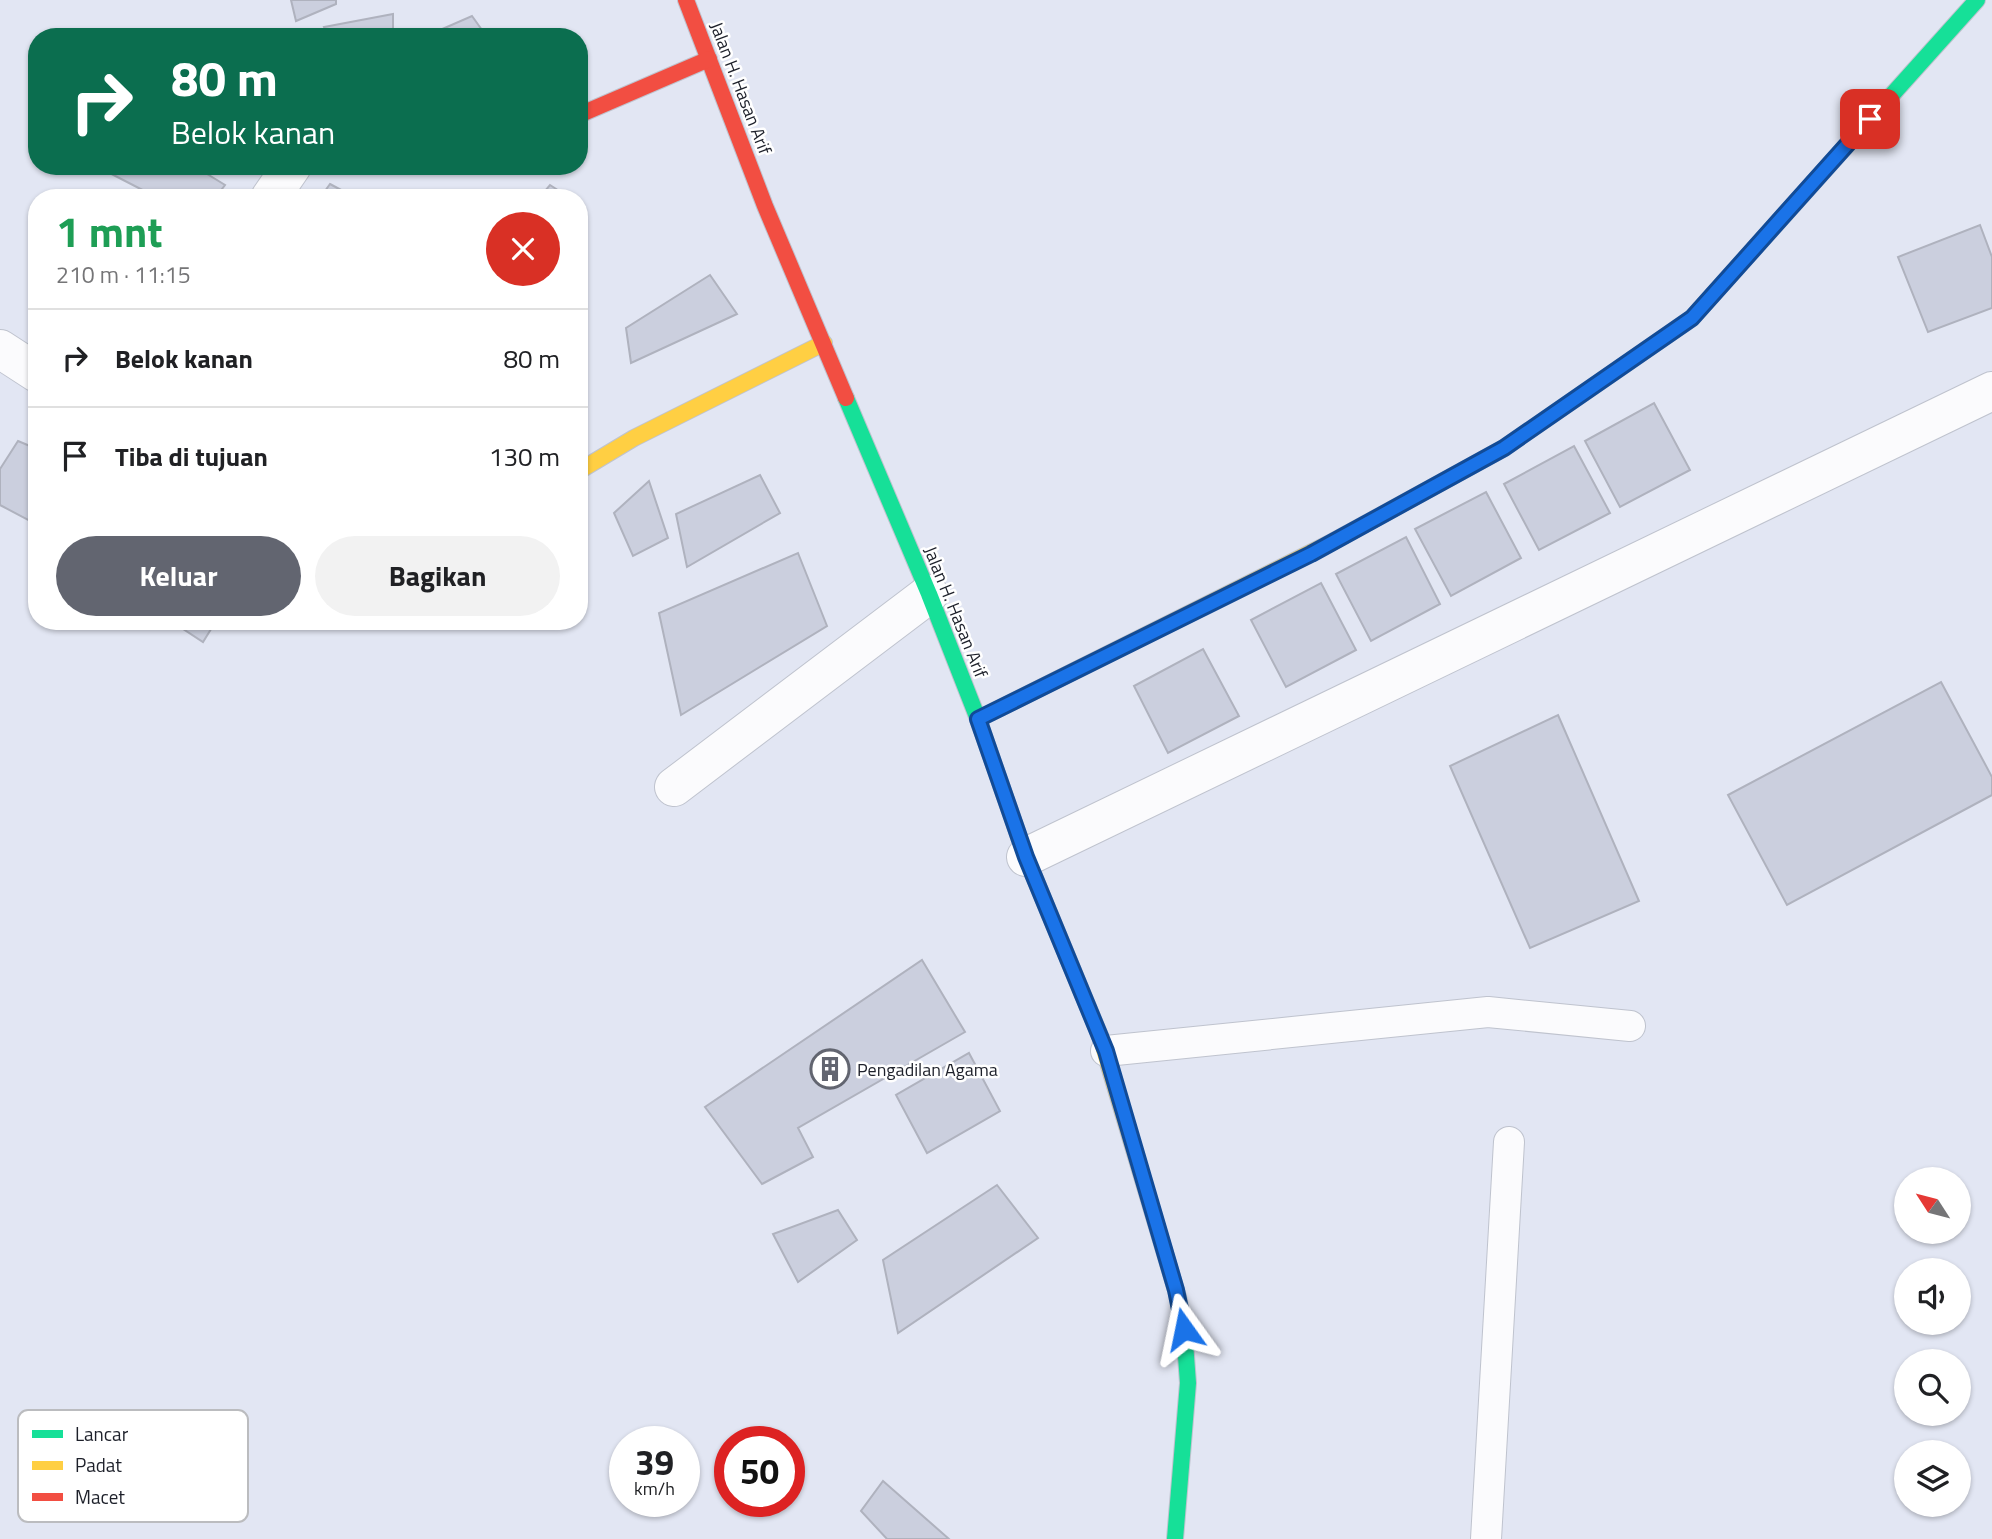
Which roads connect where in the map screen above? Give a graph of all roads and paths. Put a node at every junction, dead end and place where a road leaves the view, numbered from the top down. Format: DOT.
graph roads {
  1 [pos="686,0"];
  2 [pos="1977,0"];
  3 [pos="709,59"];
  4 [pos="588,111"];
  5 [pos="824,343"];
  6 [pos="0,348"];
  7 [pos="28,367"];
  8 [pos="1992,391"];
  9 [pos="588,466"];
  10 [pos="929,594"];
  11 [pos="978,719"];
  12 [pos="674,787"];
  13 [pos="1026,857"];
  14 [pos="1630,1026"];
  15 [pos="1106,1051"];
  16 [pos="1509,1142"];
  17 [pos="1175,1539"];
  18 [pos="1486,1539"];
  1 -- 3 [label="main road, Jalan H. Hasan Arif"];
  2 -- 11 [label="main road"];
  3 -- 4 [label="main road"];
  3 -- 5 [label="main road, Jalan H. Hasan Arif"];
  5 -- 9 [label="main road"];
  5 -- 10 [label="main road, Jalan H. Hasan Arif"];
  6 -- 7 [label="street"];
  8 -- 13 [label="street"];
  10 -- 11 [label="main road, Jalan H. Hasan Arif"];
  10 -- 12 [label="street"];
  11 -- 13 [label="main road, Jalan H. Hasan Arif"];
  13 -- 15 [label="main road, Jalan H. Hasan Arif"];
  14 -- 15 [label="lane"];
  15 -- 17 [label="main road, Jalan H. Hasan Arif"];
  16 -- 18 [label="lane"];
}
